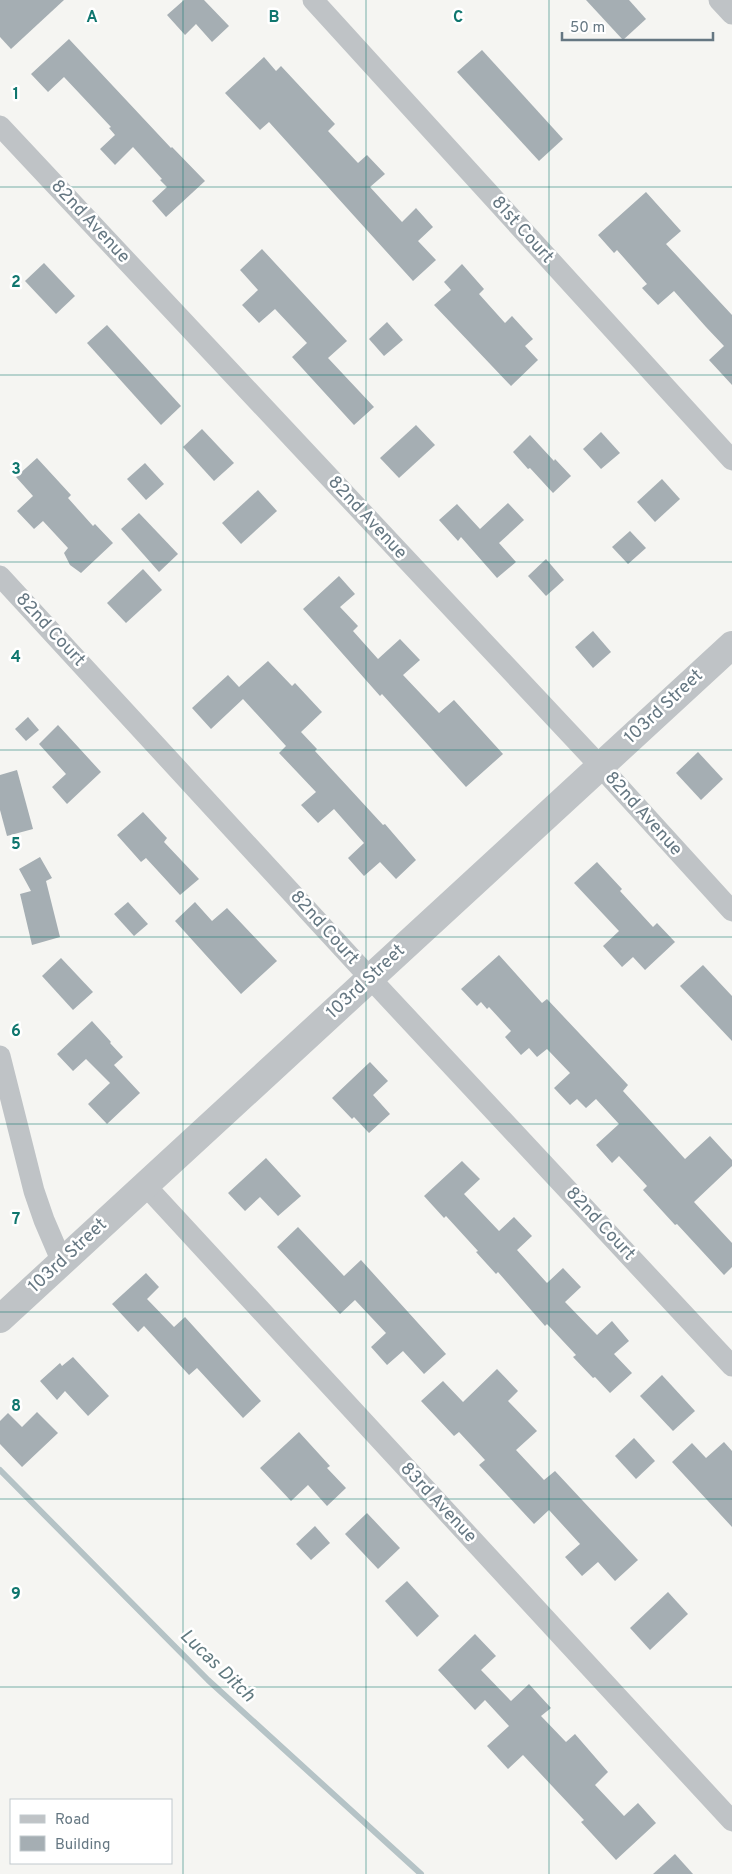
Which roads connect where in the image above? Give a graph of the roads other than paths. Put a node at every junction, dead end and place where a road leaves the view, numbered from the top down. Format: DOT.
graph roads {
  1 [pos="313,0"];
  2 [pos="719,0"];
  3 [pos="732,14"];
  4 [pos="0,126"];
  5 [pos="732,460"];
  6 [pos="0,576"];
  7 [pos="732,644"];
  8 [pos="600,766"];
  9 [pos="732,911"];
  10 [pos="370,978"];
  11 [pos="0,1056"];
  12 [pos="145,1185"];
  13 [pos="62,1262"];
  14 [pos="0,1319"];
  15 [pos="732,1366"];
  16 [pos="732,1821"];
  1 -- 5 [label="street, 81st Court"];
  2 -- 3 [label="street"];
  4 -- 8 [label="street, 82nd Avenue"];
  6 -- 10 [label="street, 82nd Court"];
  7 -- 8 [label="street, 103rd Street"];
  8 -- 9 [label="street, 82nd Avenue"];
  8 -- 10 [label="street, 103rd Street"];
  10 -- 12 [label="street, 103rd Street"];
  10 -- 15 [label="street, 82nd Court"];
  11 -- 13 [label="street"];
  12 -- 13 [label="street, 103rd Street"];
  12 -- 16 [label="street, 83rd Avenue"];
  13 -- 14 [label="street, 103rd Street"];
}
